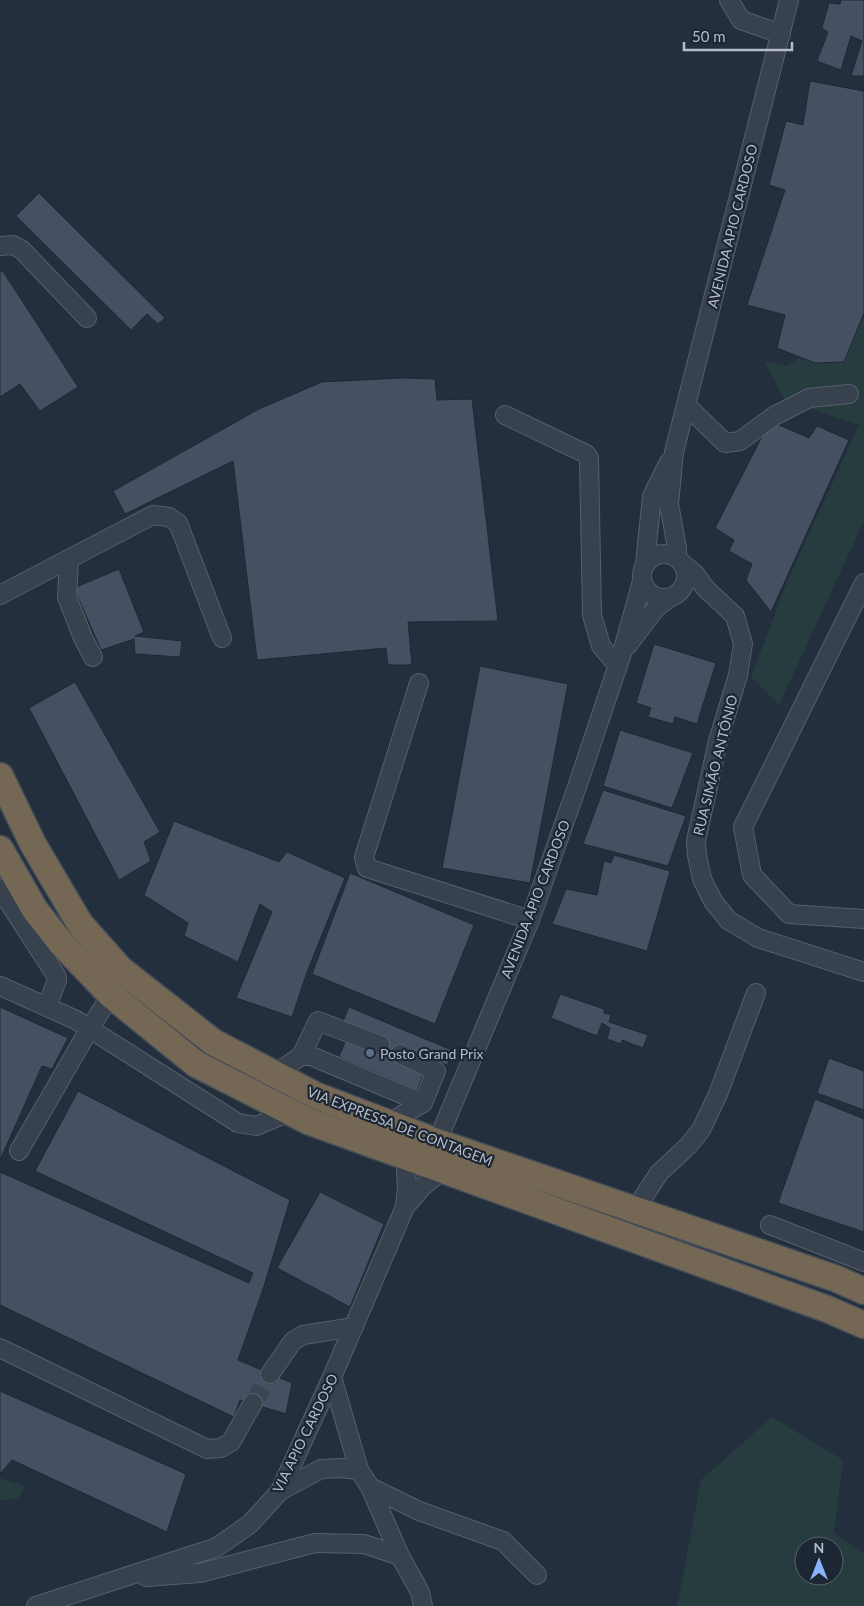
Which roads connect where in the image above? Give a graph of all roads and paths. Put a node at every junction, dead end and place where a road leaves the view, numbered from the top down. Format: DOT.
graph roads {
  1 [pos="729,0"];
  2 [pos="790,0"];
  3 [pos="781,34"];
  4 [pos="0,246"];
  5 [pos="86,318"];
  6 [pos="849,394"];
  7 [pos="686,405"];
  8 [pos="505,415"];
  9 [pos="674,452"];
  10 [pos="69,559"];
  11 [pos="680,561"];
  12 [pos="644,572"];
  13 [pos="864,583"];
  14 [pos="706,589"];
  15 [pos="0,595"];
  16 [pos="673,597"];
  17 [pos="222,638"];
  18 [pos="93,657"];
  19 [pos="620,660"];
  20 [pos="419,683"];
  21 [pos="0,776"];
  22 [pos="0,849"];
  23 [pos="0,889"];
  24 [pos="864,919"];
  25 [pos="530,920"];
  26 [pos="864,972"];
  27 [pos="0,986"];
  28 [pos="756,993"];
  29 [pos="111,996"];
  30 [pos="47,1007"];
  31 [pos="90,1028"];
  32 [pos="380,1045"];
  33 [pos="400,1054"];
  34 [pos="301,1056"];
  35 [pos="275,1074"];
  36 [pos="423,1103"];
  37 [pos="290,1112"];
  38 [pos="388,1123"];
  39 [pos="437,1142"];
  40 [pos="19,1151"];
  41 [pos="405,1156"];
  42 [pos="443,1170"];
  43 [pos="405,1207"];
  44 [pos="635,1210"];
  45 [pos="770,1225"];
  46 [pos="864,1262"];
  47 [pos="864,1291"];
  48 [pos="864,1325"];
  49 [pos="354,1327"];
  50 [pos="0,1348"];
  51 [pos="270,1374"];
  52 [pos="332,1377"];
  53 [pos="253,1403"];
  54 [pos="359,1470"];
  55 [pos="370,1487"];
  56 [pos="280,1491"];
  57 [pos="400,1556"];
  58 [pos="537,1575"];
  59 [pos="115,1580"];
  60 [pos="36,1606"];
  61 [pos="422,1606"];
  1 -- 3 [label="street"];
  2 -- 3 [label="street, AVENIDA APIO CARDOSO"];
  3 -- 7 [label="street, AVENIDA APIO CARDOSO"];
  4 -- 5 [label="street"];
  6 -- 7 [label="street"];
  7 -- 9 [label="street, AVENIDA APIO CARDOSO"];
  8 -- 19 [label="street"];
  9 -- 11 [label="street, AVENIDA APIO CARDOSO"];
  9 -- 12 [label="street, AVENIDA APIO CARDOSO"];
  10 -- 15 [label="street"];
  10 -- 17 [label="street"];
  10 -- 18 [label="street"];
  11 -- 12 [label="street"];
  11 -- 14 [label="street, RUA SIMÃO ANTÔNIO"];
  11 -- 16 [label="street"];
  12 -- 16 [label="street"];
  12 -- 19 [label="street, AVENIDA APIO CARDOSO"];
  13 -- 24 [label="street"];
  14 -- 16 [label="street"];
  14 -- 26 [label="street, RUA SIMÃO ANTÔNIO"];
  16 -- 19 [label="street, AVENIDA APIO CARDOSO"];
  19 -- 25 [label="street, AVENIDA APIO CARDOSO"];
  20 -- 25 [label="street"];
  21 -- 35 [label="highway, VIA EXPRESSA DE CONTAGEM"];
  22 -- 29 [label="highway, VIA EXPRESSA DE CONTAGEM"];
  23 -- 30 [label="street"];
  25 -- 39 [label="street, AVENIDA APIO CARDOSO"];
  27 -- 30 [label="street"];
  28 -- 44 [label="street"];
  29 -- 31 [label="street"];
  29 -- 37 [label="highway, VIA EXPRESSA DE CONTAGEM"];
  30 -- 31 [label="street"];
  31 -- 37 [label="street"];
  31 -- 40 [label="street"];
  32 -- 34 [label="street"];
  33 -- 36 [label="street"];
  34 -- 35 [label="street"];
  34 -- 36 [label="street"];
  35 -- 38 [label="highway, VIA EXPRESSA DE CONTAGEM"];
  36 -- 38 [label="street"];
  37 -- 41 [label="highway, VIA EXPRESSA DE CONTAGEM"];
  38 -- 39 [label="highway, VIA EXPRESSA DE CONTAGEM"];
  39 -- 44 [label="highway, VIA EXPRESSA DE CONTAGEM"];
  41 -- 42 [label="highway, VIA EXPRESSA DE CONTAGEM"];
  41 -- 43 [label="street, VIA APIO CARDOSO"];
  42 -- 43 [label="street, VIA APIO CARDOSO"];
  42 -- 48 [label="highway, VIA EXPRESSA DE CONTAGEM"];
  43 -- 49 [label="street, VIA APIO CARDOSO"];
  44 -- 47 [label="highway, VIA EXPRESSA DE CONTAGEM"];
  45 -- 46 [label="street"];
  49 -- 51 [label="street"];
  49 -- 52 [label="street, VIA APIO CARDOSO"];
  50 -- 53 [label="street"];
  52 -- 54 [label="street"];
  52 -- 56 [label="street, VIA APIO CARDOSO"];
  54 -- 55 [label="street"];
  54 -- 56 [label="street"];
  55 -- 57 [label="street"];
  55 -- 58 [label="street"];
  56 -- 59 [label="street, VIA APIO CARDOSO"];
  57 -- 59 [label="street"];
  57 -- 61 [label="street"];
  59 -- 60 [label="street, VIA APIO CARDOSO"];
}
